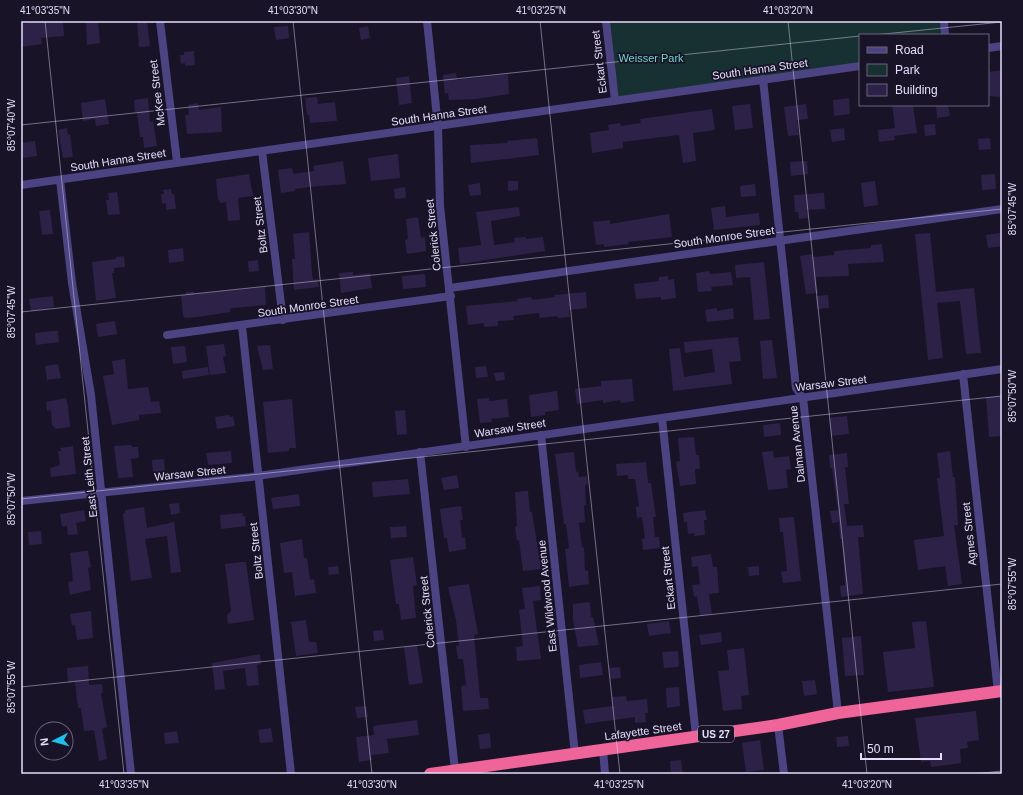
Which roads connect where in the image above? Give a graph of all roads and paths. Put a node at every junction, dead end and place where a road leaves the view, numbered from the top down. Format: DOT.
graph roads {
  1 [pos="160,21"];
  2 [pos="427,21"];
  3 [pos="606,21"];
  4 [pos="944,21"];
  5 [pos="945,34"];
  6 [pos="1002,46"];
  7 [pos="989,48"];
  8 [pos="859,66"];
  9 [pos="763,79"];
  10 [pos="615,100"];
  11 [pos="438,127"];
  12 [pos="262,151"];
  13 [pos="177,162"];
  14 [pos="60,180"];
  15 [pos="21,185"];
  16 [pos="1002,209"];
  17 [pos="781,240"];
  18 [pos="451,292"];
  19 [pos="282,320"];
  20 [pos="242,326"];
  21 [pos="168,335"];
  22 [pos="1002,369"];
  23 [pos="963,374"];
  24 [pos="803,398"];
  25 [pos="662,418"];
  26 [pos="541,435"];
  27 [pos="466,447"];
  28 [pos="420,452"];
  29 [pos="259,476"];
  30 [pos="101,493"];
  31 [pos="21,501"];
  32 [pos="1000,691"];
  33 [pos="838,713"];
  34 [pos="778,725"];
  35 [pos="696,736"];
  36 [pos="603,750"];
  37 [pos="575,754"];
  38 [pos="455,770"];
  39 [pos="131,774"];
  40 [pos="291,774"];
  41 [pos="430,774"];
  42 [pos="605,774"];
  43 [pos="784,774"];
  1 -- 13 [label="street, McKee Street"];
  2 -- 11 [label="street, Colerick Street"];
  3 -- 10 [label="street, Eckart Street"];
  4 -- 5 [label="street"];
  6 -- 7 [label="street"];
  8 -- 9 [label="street, South Hanna Street"];
  9 -- 10 [label="street, South Hanna Street"];
  9 -- 17 [label="street, Dalman Avenue"];
  10 -- 11 [label="street, South Hanna Street"];
  11 -- 12 [label="street, South Hanna Street"];
  11 -- 18 [label="street, Colerick Street"];
  12 -- 13 [label="street, South Hanna Street"];
  12 -- 19 [label="street, Boltz Street"];
  13 -- 14 [label="street, South Hanna Street"];
  14 -- 15 [label="street, South Hanna Street"];
  14 -- 30 [label="street, East Leith Street"];
  16 -- 17 [label="street, South Monroe Street"];
  17 -- 18 [label="street, South Monroe Street"];
  17 -- 24 [label="street, Dalman Avenue"];
  18 -- 19 [label="street, South Monroe Street"];
  18 -- 27 [label="street, Colerick Street"];
  19 -- 20 [label="street, South Monroe Street"];
  20 -- 21 [label="street, South Monroe Street"];
  20 -- 29 [label="street, Boltz Street"];
  22 -- 23 [label="street, Warsaw Street"];
  23 -- 24 [label="street, Warsaw Street"];
  23 -- 32 [label="street, Agnes Street"];
  24 -- 25 [label="street, Warsaw Street"];
  24 -- 33 [label="street, Dalman Avenue"];
  25 -- 26 [label="street, Warsaw Street"];
  25 -- 35 [label="street, Eckart Street"];
  26 -- 27 [label="street, Warsaw Street"];
  26 -- 37 [label="street, East Wildwood Avenue"];
  27 -- 28 [label="street, Warsaw Street"];
  28 -- 29 [label="street, Warsaw Street"];
  28 -- 38 [label="street, Colerick Street"];
  29 -- 30 [label="street, Warsaw Street"];
  29 -- 40 [label="street, Boltz Street"];
  30 -- 31 [label="street, Warsaw Street"];
  30 -- 39 [label="street, East Leith Street"];
  32 -- 33 [label="highway, Lafayette Street / US 27"];
  33 -- 34 [label="highway, Lafayette Street / US 27"];
  34 -- 35 [label="highway, Lafayette Street / US 27"];
  34 -- 43 [label="street"];
  35 -- 36 [label="highway, Lafayette Street / US 27"];
  36 -- 37 [label="highway, Lafayette Street / US 27"];
  36 -- 42 [label="street"];
  37 -- 38 [label="highway, Lafayette Street / US 27"];
  38 -- 41 [label="highway, Lafayette Street / US 27"];
}
